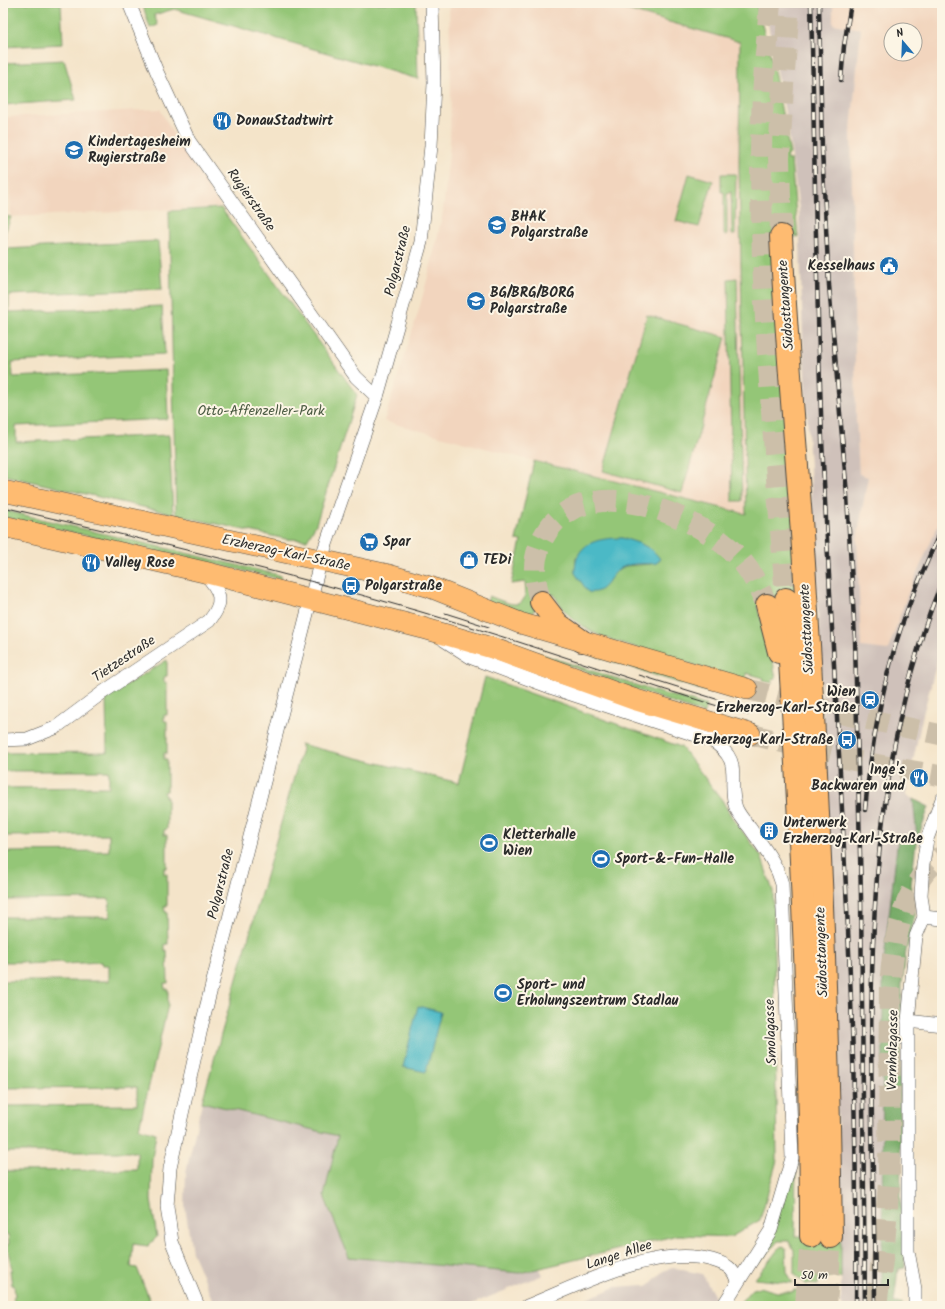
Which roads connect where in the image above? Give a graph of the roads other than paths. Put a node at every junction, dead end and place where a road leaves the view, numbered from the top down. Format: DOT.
graph roads {
  1 [pos="130,3"];
  2 [pos="432,3"];
  3 [pos="781,236"];
  4 [pos="377,397"];
  5 [pos="3,491"];
  6 [pos="3,526"];
  7 [pos="321,559"];
  8 [pos="204,572"];
  9 [pos="311,599"];
  10 [pos="541,602"];
  11 [pos="776,602"];
  12 [pos="423,628"];
  13 [pos="582,641"];
  14 [pos="747,689"];
  15 [pos="750,734"];
  16 [pos="3,740"];
  17 [pos="942,799"];
  18 [pos="924,917"];
  19 [pos="942,919"];
  20 [pos="908,1021"];
  21 [pos="942,1025"];
  22 [pos="736,1282"];
  23 [pos="198,1306"];
  24 [pos="528,1306"];
  25 [pos="723,1306"];
  26 [pos="915,1306"];
  1 -- 4 [label="street, Rugierstraße"];
  2 -- 4 [label="street, Polgarstraße"];
  3 -- 11 [label="highway, Südosttangente"];
  4 -- 7 [label="street, Polgarstraße"];
  5 -- 7 [label="main road, Erzherzog-Karl-Straße"];
  6 -- 8 [label="main road"];
  7 -- 9 [label="street, Polgarstraße"];
  7 -- 13 [label="main road, Erzherzog-Karl-Straße"];
  8 -- 9 [label="main road"];
  8 -- 16 [label="street, Tietzestraße"];
  9 -- 12 [label="main road"];
  9 -- 23 [label="street, Polgarstraße"];
  10 -- 13 [label="highway"];
  12 -- 15 [label="main road"];
  12 -- 22 [label="street, Smolagasse"];
  13 -- 14 [label="main road, Erzherzog-Karl-Straße"];
  17 -- 18 [label="street"];
  18 -- 19 [label="street"];
  18 -- 20 [label="street, Vernholzgasse"];
  20 -- 21 [label="street"];
  20 -- 26 [label="street, Vernholzgasse"];
  22 -- 24 [label="street, Lange Allee"];
  22 -- 25 [label="street, Smolagasse"];
}
